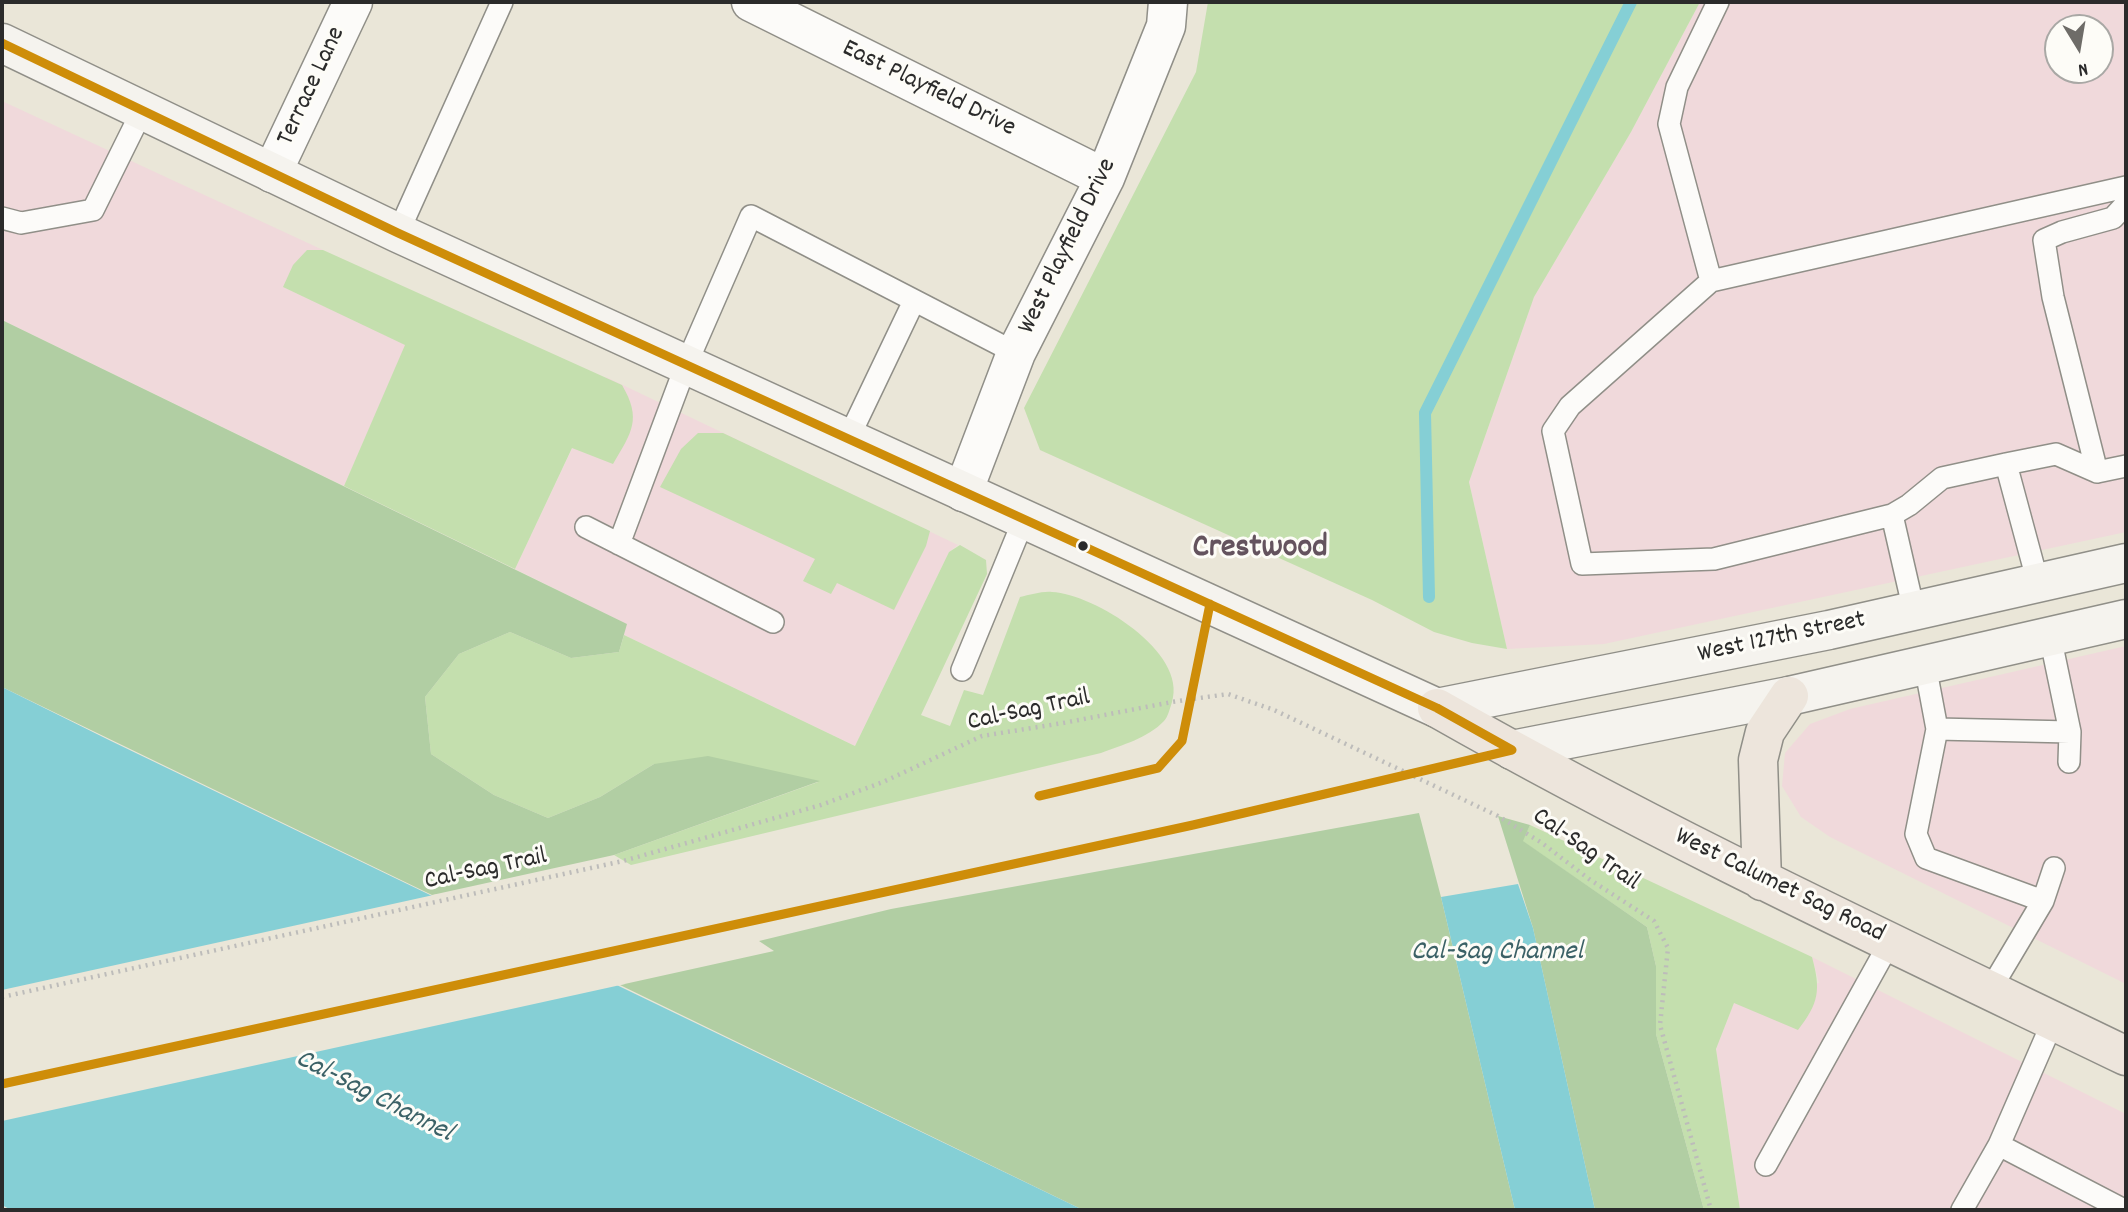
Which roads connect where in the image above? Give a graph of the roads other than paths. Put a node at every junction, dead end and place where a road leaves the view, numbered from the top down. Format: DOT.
graph roads {
  1 [pos="353,2"];
  2 [pos="502,2"];
  3 [pos="751,2"];
  4 [pos="1168,2"];
  5 [pos="1718,2"];
  6 [pos="2,43"];
  7 [pos="142,111"];
  8 [pos="272,173"];
  9 [pos="1105,178"];
  10 [pos="2126,187"];
  11 [pos="2126,204"];
  12 [pos="2,218"];
  13 [pos="398,233"];
  14 [pos="1711,281"];
  15 [pos="914,301"];
  16 [pos="1016,353"];
  17 [pos="686,365"];
  18 [pos="848,439"];
  19 [pos="2006,464"];
  20 [pos="2126,466"];
  21 [pos="2097,472"];
  22 [pos="964,492"];
  23 [pos="1892,515"];
  24 [pos="1024,519"];
  25 [pos="586,527"];
  26 [pos="620,544"];
  27 [pos="2126,563"];
  28 [pos="2038,583"];
  29 [pos="1914,611"];
  30 [pos="2126,619"];
  31 [pos="773,622"];
  32 [pos="2050,636"];
  33 [pos="1925,665"];
  34 [pos="962,670"];
  35 [pos="1790,696"];
  36 [pos="1437,708"];
  37 [pos="1937,729"];
  38 [pos="2070,732"];
  39 [pos="1512,750"];
  40 [pos="2069,762"];
  41 [pos="2054,868"];
  42 [pos="1762,881"];
  43 [pos="2043,901"];
  44 [pos="1890,942"];
  45 [pos="1990,990"];
  46 [pos="2053,1021"];
  47 [pos="2126,1056"];
  48 [pos="1999,1145"];
  49 [pos="1766,1165"];
  50 [pos="1962,1210"];
  51 [pos="2124,1210"];
  1 -- 8 [label="street, Terrace Lane"];
  2 -- 13 [label="lane"];
  3 -- 9 [label="street, East Playfield Drive"];
  4 -- 9 [label="street, West Playfield Drive"];
  5 -- 14 [label="lane"];
  6 -- 7 [label="main road"];
  7 -- 8 [label="main road"];
  7 -- 12 [label="lane"];
  8 -- 13 [label="main road"];
  9 -- 16 [label="street, West Playfield Drive"];
  10 -- 14 [label="lane"];
  11 -- 21 [label="lane"];
  13 -- 17 [label="main road"];
  14 -- 23 [label="lane"];
  15 -- 16 [label="lane"];
  15 -- 17 [label="lane"];
  15 -- 18 [label="lane"];
  16 -- 22 [label="street, West Playfield Drive"];
  17 -- 18 [label="main road"];
  17 -- 26 [label="lane"];
  18 -- 22 [label="main road"];
  19 -- 21 [label="lane"];
  19 -- 23 [label="lane"];
  19 -- 28 [label="lane"];
  20 -- 21 [label="lane"];
  22 -- 24 [label="main road"];
  23 -- 29 [label="lane"];
  24 -- 34 [label="lane"];
  24 -- 36 [label="main road"];
  25 -- 26 [label="lane"];
  26 -- 31 [label="lane"];
  27 -- 28 [label="main road, West 127th Street"];
  28 -- 29 [label="main road, West 127th Street"];
  29 -- 36 [label="main road, West 127th Street"];
  30 -- 32 [label="main road"];
  32 -- 33 [label="main road"];
  32 -- 38 [label="lane"];
  33 -- 35 [label="main road"];
  33 -- 37 [label="lane"];
  35 -- 39 [label="main road"];
  35 -- 42 [label="main road"];
  36 -- 39 [label="main road, West Calumet Sag Road"];
  37 -- 38 [label="lane"];
  37 -- 43 [label="lane"];
  38 -- 40 [label="lane"];
  39 -- 42 [label="main road, West Calumet Sag Road"];
  41 -- 43 [label="lane"];
  42 -- 44 [label="main road, West Calumet Sag Road"];
  43 -- 45 [label="lane"];
  44 -- 45 [label="main road, West Calumet Sag Road"];
  44 -- 49 [label="lane"];
  45 -- 46 [label="main road, West Calumet Sag Road"];
  46 -- 47 [label="main road, West Calumet Sag Road"];
  46 -- 48 [label="lane"];
  48 -- 50 [label="lane"];
  48 -- 51 [label="lane"];
}
